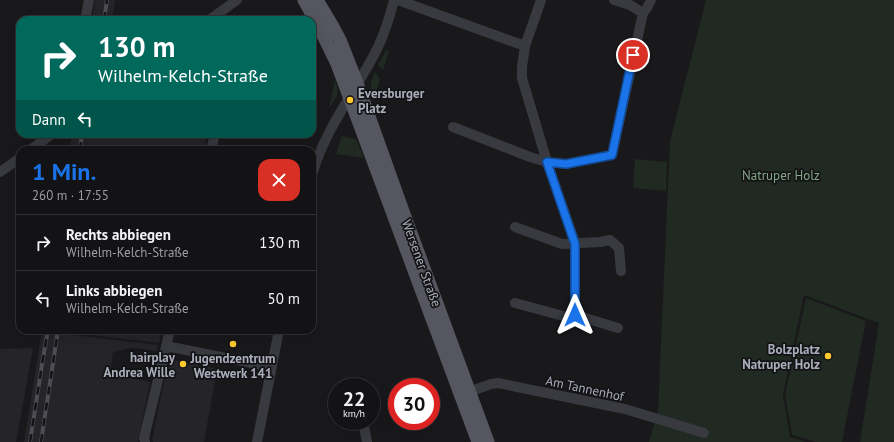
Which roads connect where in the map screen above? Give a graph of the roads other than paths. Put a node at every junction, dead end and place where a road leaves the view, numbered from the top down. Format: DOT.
graph roads {
  1 [pos="89,0"];
  2 [pos="237,0"];
  3 [pos="304,0"];
  4 [pos="316,0"];
  5 [pos="394,0"];
  6 [pos="398,0"];
  7 [pos="541,0"];
  8 [pos="614,0"];
  9 [pos="651,0"];
  10 [pos="643,13"];
  11 [pos="87,16"];
  12 [pos="215,16"];
  13 [pos="313,16"];
  14 [pos="316,22"];
  15 [pos="525,46"];
  16 [pos="357,83"];
  17 [pos="349,97"];
  18 [pos="453,127"];
  19 [pos="47,138"];
  20 [pos="36,146"];
  21 [pos="16,161"];
  22 [pos="547,162"];
  23 [pos="316,164"];
  24 [pos="0,172"];
  25 [pos="515,227"];
  26 [pos="575,244"];
  27 [pos="621,271"];
  28 [pos="515,303"];
  29 [pos="575,315"];
  30 [pos="618,328"];
  31 [pos="169,334"];
  32 [pos="278,334"];
  33 [pos="166,346"];
  34 [pos="272,367"];
  35 [pos="465,393"];
  36 [pos="365,430"];
  37 [pos="704,433"];
  38 [pos="144,442"];
  39 [pos="257,442"];
  40 [pos="368,442"];
  41 [pos="478,442"];
  42 [pos="488,442"];
  1 -- 11 [label="street"];
  2 -- 12 [label="street"];
  3 -- 13 [label="main road, Wersener Straße"];
  4 -- 16 [label="main road, Wersener Straße"];
  5 -- 16 [label="street"];
  6 -- 15 [label="street"];
  7 -- 15 [label="street"];
  8 -- 10 [label="street"];
  9 -- 10 [label="street"];
  10 -- 22 [label="street"];
  14 -- 17 [label="main road, Wersener Straße"];
  15 -- 22 [label="street"];
  16 -- 17 [label="street"];
  16 -- 35 [label="main road, Wersener Straße"];
  17 -- 23 [label="street"];
  17 -- 35 [label="main road, Wersener Straße"];
  18 -- 22 [label="street"];
  19 -- 20 [label="street"];
  21 -- 24 [label="street"];
  22 -- 26 [label="street"];
  25 -- 26 [label="street"];
  26 -- 27 [label="street"];
  26 -- 29 [label="street"];
  28 -- 29 [label="street"];
  29 -- 30 [label="street"];
  31 -- 33 [label="street"];
  32 -- 34 [label="street"];
  33 -- 34 [label="street"];
  33 -- 38 [label="street"];
  34 -- 39 [label="street"];
  35 -- 37 [label="street, Am Tannenhof"];
  35 -- 41 [label="main road, Wersener Straße"];
  35 -- 42 [label="main road, Wersener Straße"];
  36 -- 40 [label="street"];
}
